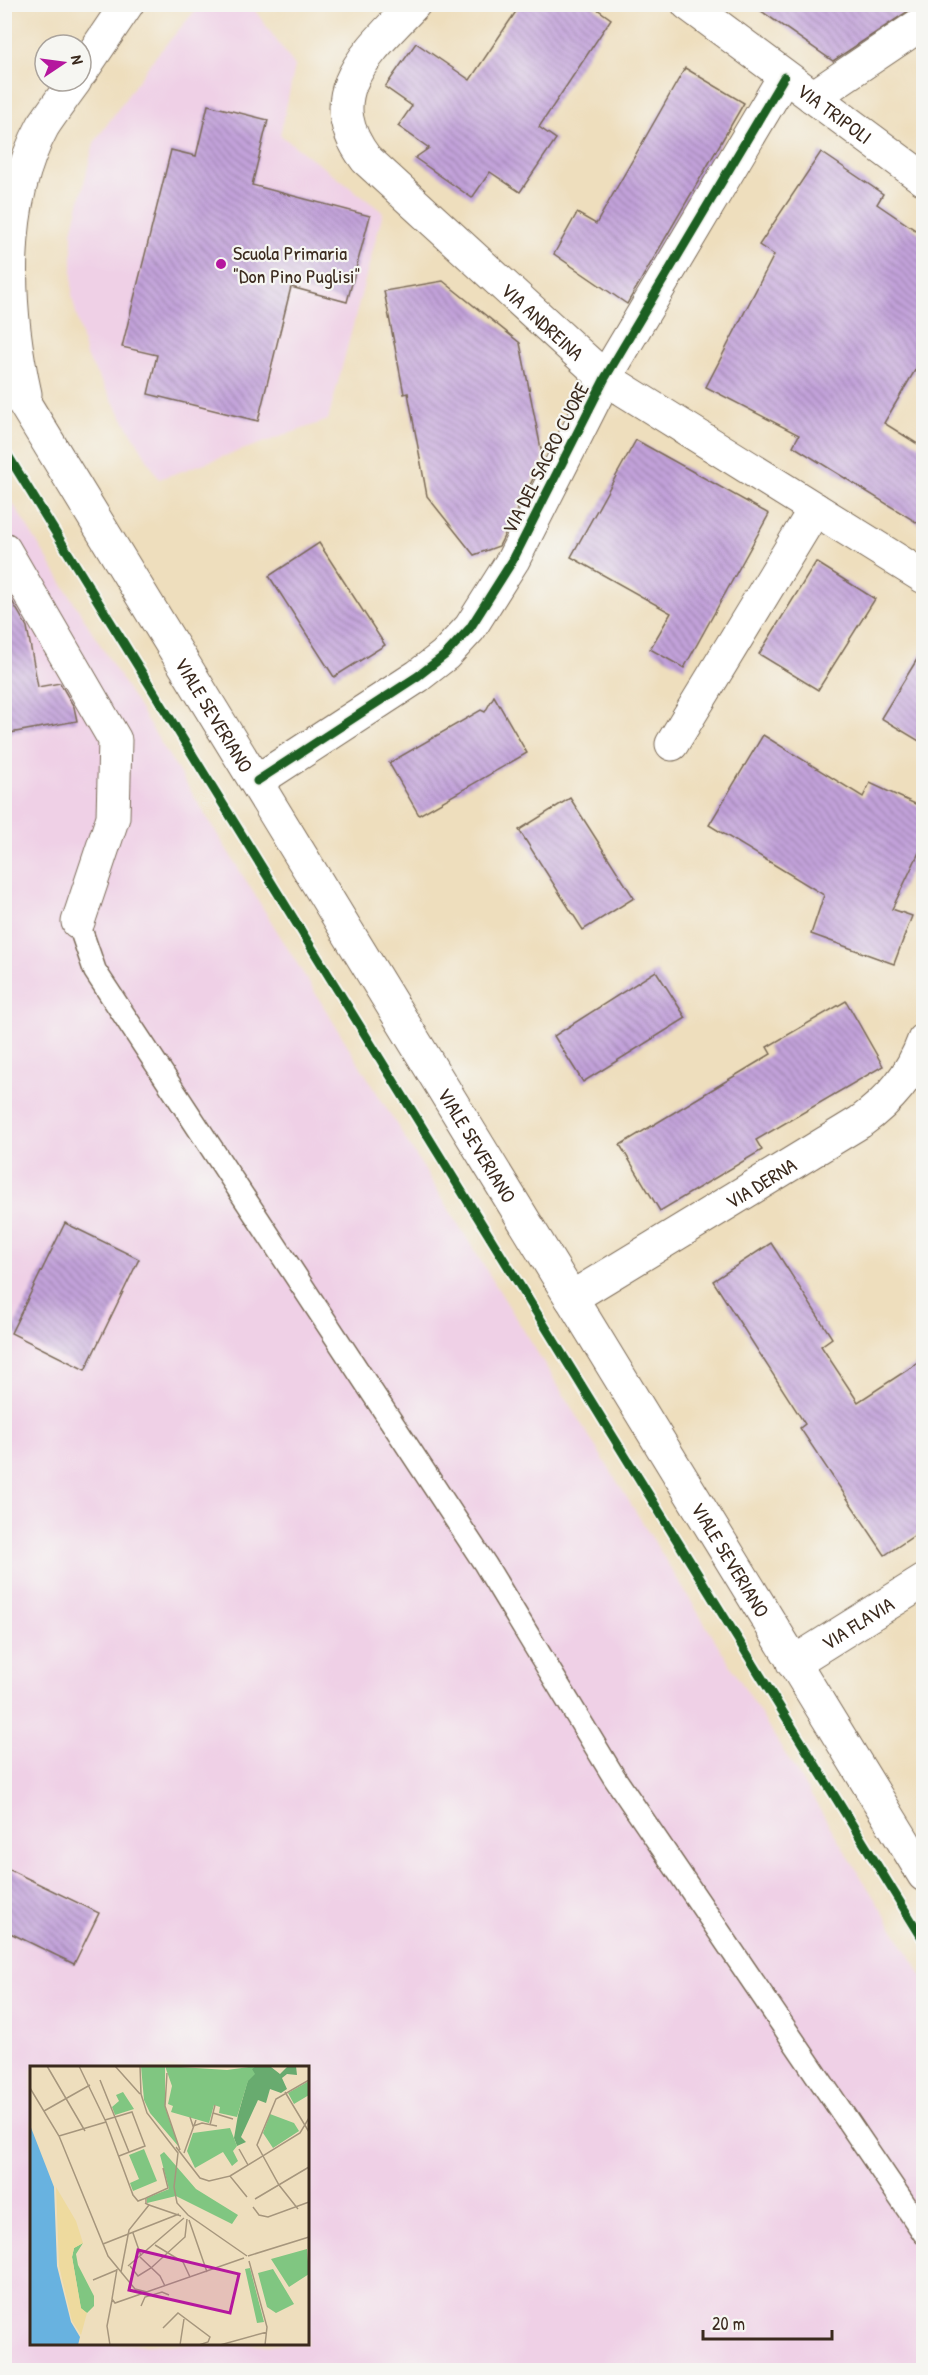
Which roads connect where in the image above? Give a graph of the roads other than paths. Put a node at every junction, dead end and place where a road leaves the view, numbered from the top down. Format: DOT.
graph roads {
  1 [pos="127,4"];
  2 [pos="414,4"];
  3 [pos="688,4"];
  4 [pos="924,22"];
  5 [pos="93,54"];
  6 [pos="784,77"];
  7 [pos="67,93"];
  8 [pos="813,97"];
  9 [pos="43,127"];
  10 [pos="4,154"];
  11 [pos="924,179"];
  12 [pos="4,370"];
  13 [pos="605,378"];
  14 [pos="29,414"];
  15 [pos="815,509"];
  16 [pos="4,549"];
  17 [pos="924,577"];
  18 [pos="672,744"];
  19 [pos="257,781"];
  20 [pos="78,922"];
  21 [pos="924,1040"];
  22 [pos="572,1298"];
  23 [pos="924,1581"];
  24 [pos="793,1663"];
  25 [pos="924,1875"];
  26 [pos="924,2233"];
  1 -- 5 [label="street"];
  2 -- 13 [label="street, VIA ANDREINA"];
  3 -- 6 [label="street, VIA TRIPOLI"];
  4 -- 8 [label="street"];
  6 -- 8 [label="street, VIA TRIPOLI"];
  6 -- 13 [label="street, VIA DEL SACRO CUORE"];
  7 -- 9 [label="street, VIALE SEVERIANO"];
  8 -- 11 [label="street, VIA TRIPOLI"];
  9 -- 10 [label="street, VIALE SEVERIANO"];
  9 -- 14 [label="street, VIALE SEVERIANO"];
  12 -- 14 [label="street, VIALE SEVERIANO"];
  13 -- 15 [label="street, VIA ANDREINA"];
  13 -- 19 [label="street, VIA DEL SACRO CUORE"];
  14 -- 19 [label="street, VIALE SEVERIANO"];
  15 -- 17 [label="street, VIA ANDREINA"];
  15 -- 18 [label="street"];
  16 -- 20 [label="street"];
  19 -- 22 [label="street, VIALE SEVERIANO"];
  20 -- 26 [label="lane"];
  21 -- 22 [label="street, VIA DERNA"];
  22 -- 24 [label="street, VIALE SEVERIANO"];
  23 -- 24 [label="street, VIA FLAVIA"];
  24 -- 25 [label="street, VIALE SEVERIANO"];
}
